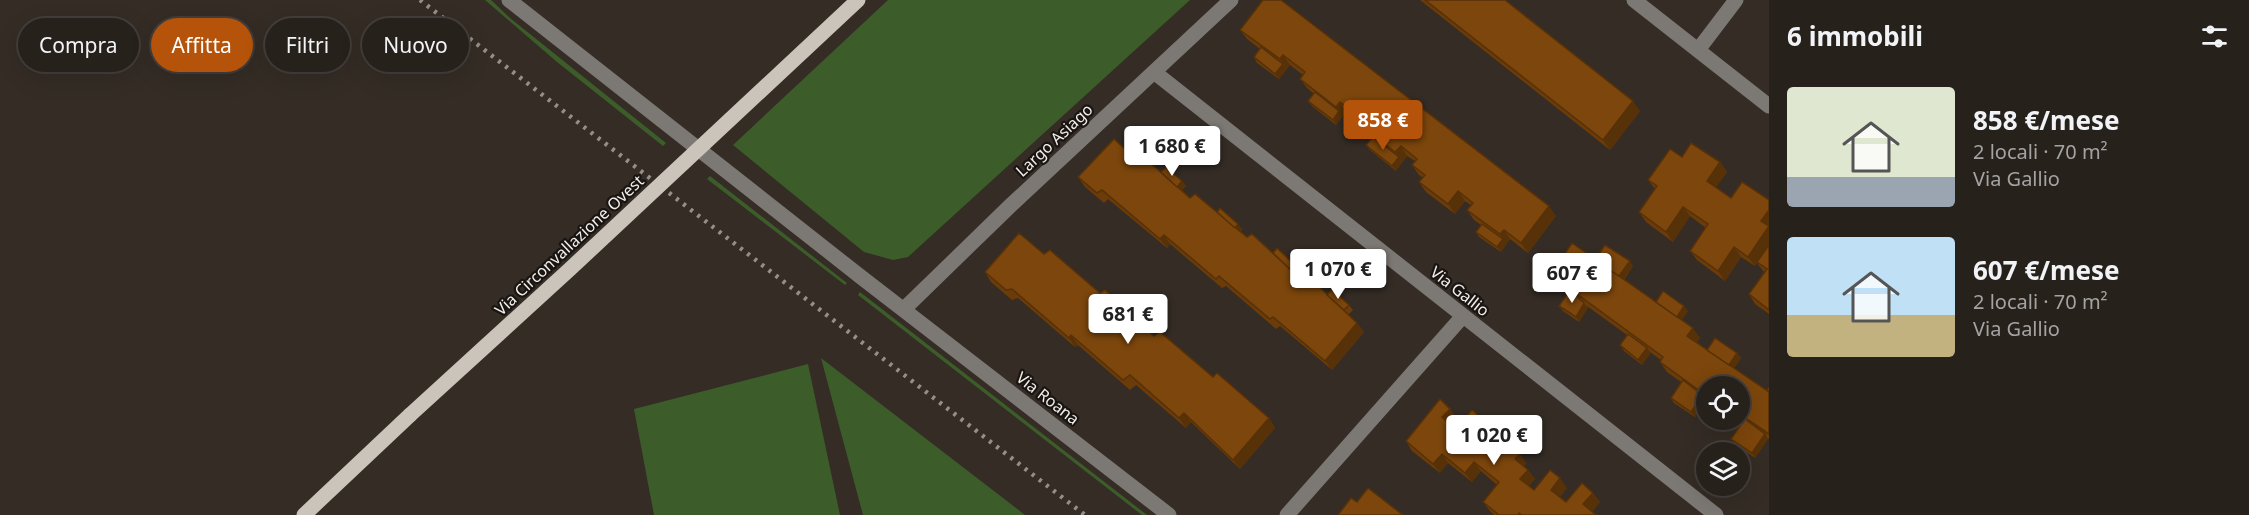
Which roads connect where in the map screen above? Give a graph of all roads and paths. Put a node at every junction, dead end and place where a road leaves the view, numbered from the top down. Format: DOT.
graph roads {
  1 [pos="509,0"];
  2 [pos="858,0"];
  3 [pos="1231,0"];
  4 [pos="1634,0"];
  5 [pos="1736,0"];
  6 [pos="1698,50"];
  7 [pos="1154,72"];
  8 [pos="1769,106"];
  9 [pos="904,309"];
  10 [pos="1463,316"];
  11 [pos="304,515"];
  12 [pos="1169,515"];
  13 [pos="1287,515"];
  14 [pos="1716,515"];
  1 -- 9 [label="street, Via Roana"];
  2 -- 11 [label="main road, Via Circonvallazione Ovest, bridge"];
  3 -- 7 [label="street, Largo Asiago"];
  4 -- 6 [label="street"];
  5 -- 6 [label="street"];
  6 -- 8 [label="street"];
  7 -- 9 [label="street, Largo Asiago"];
  7 -- 10 [label="street, Via Gallio"];
  9 -- 12 [label="street, Via Roana"];
  10 -- 13 [label="street"];
  10 -- 14 [label="street, Via Gallio"];
}
